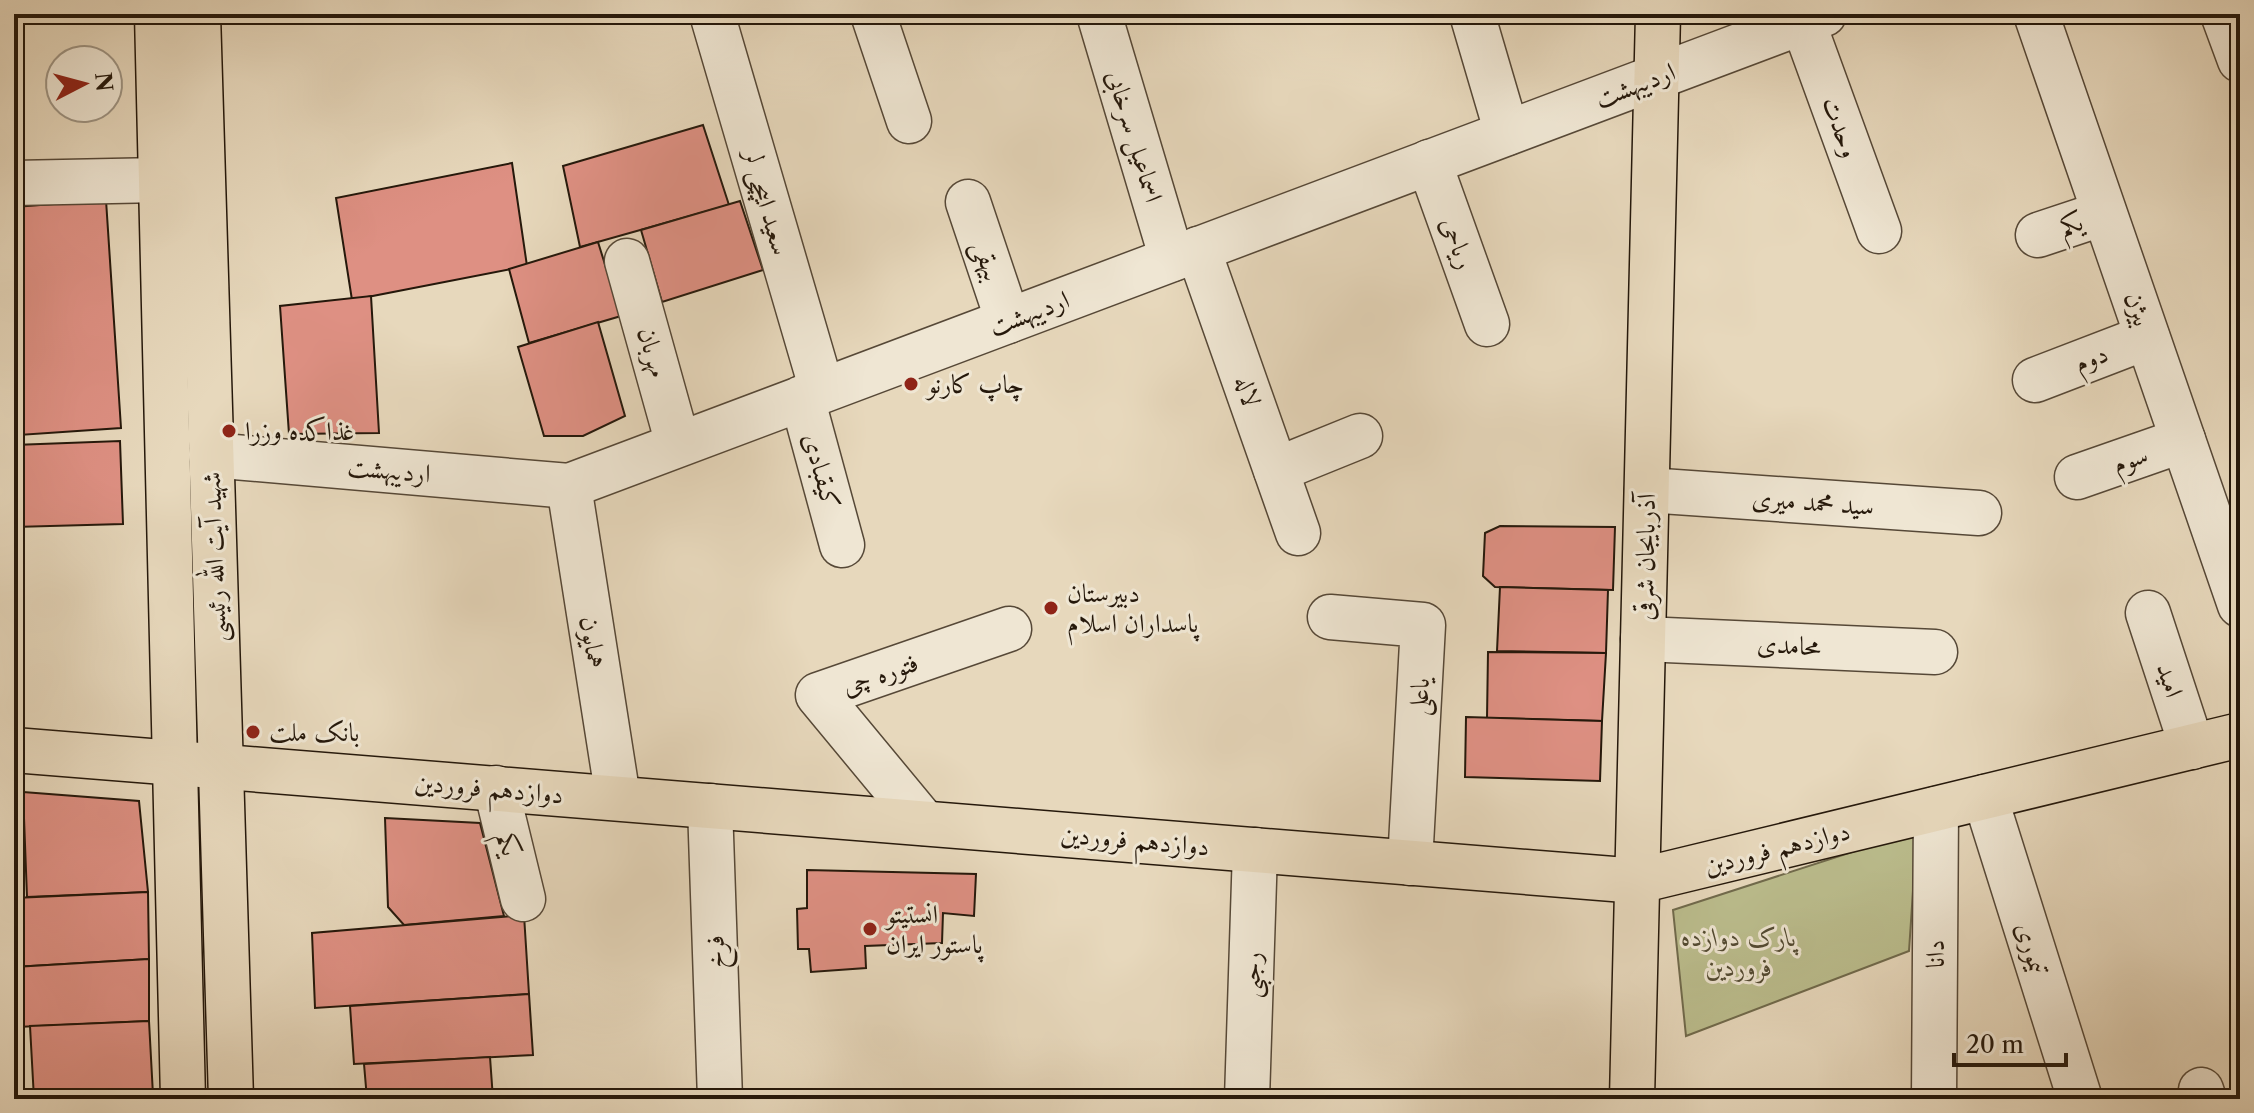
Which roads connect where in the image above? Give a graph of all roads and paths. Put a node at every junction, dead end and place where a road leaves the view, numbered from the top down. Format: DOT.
graph roads {
  1 [pos="157,14"];
  2 [pos="198,14"];
  3 [pos="712,14"];
  4 [pos="873,14"];
  5 [pos="1099,14"];
  6 [pos="1472,14"];
  7 [pos="1658,14"];
  8 [pos="2036,14"];
  9 [pos="2223,14"];
  10 [pos="1814,18"];
  11 [pos="2240,60"];
  12 [pos="1656,77"];
  13 [pos="909,121"];
  14 [pos="1507,133"];
  15 [pos="1429,162"];
  16 [pos="161,180"];
  17 [pos="14,183"];
  18 [pos="968,202"];
  19 [pos="2104,213"];
  20 [pos="1879,231"];
  21 [pos="2038,235"];
  22 [pos="1185,254"];
  23 [pos="627,261"];
  24 [pos="1008,321"];
  25 [pos="1487,324"];
  26 [pos="2147,337"];
  27 [pos="2035,380"];
  28 [pos="812,394"];
  29 [pos="1360,436"];
  30 [pos="2183,440"];
  31 [pos="678,444"];
  32 [pos="167,452"];
  33 [pos="211,455"];
  34 [pos="1276,470"];
  35 [pos="2077,477"];
  36 [pos="569,486"];
  37 [pos="1647,490"];
  38 [pos="1979,513"];
  39 [pos="1298,533"];
  40 [pos="842,545"];
  41 [pos="2240,605"];
  42 [pos="2148,613"];
  43 [pos="1330,617"];
  44 [pos="1009,629"];
  45 [pos="1643,639"];
  46 [pos="1935,652"];
  47 [pos="2240,735"];
  48 [pos="2192,747"];
  49 [pos="14,750"];
  50 [pos="175,763"];
  51 [pos="221,766"];
  52 [pos="496,788"];
  53 [pos="1985,797"];
  54 [pos="618,798"];
  55 [pos="710,806"];
  56 [pos="1936,809"];
  57 [pos="924,823"];
  58 [pos="1255,850"];
  59 [pos="1410,863"];
  60 [pos="1638,881"];
  61 [pos="523,899"];
  62 [pos="183,1099"];
  63 [pos="231,1099"];
  64 [pos="720,1099"];
  65 [pos="1247,1099"];
  66 [pos="1632,1099"];
  67 [pos="1934,1099"];
  68 [pos="2080,1099"];
  1 -- 16 [label="main road, شهید آیت الله رئیسی"];
  2 -- 33 [label="main road, شهید آیت الله رئیسی"];
  3 -- 28 [label="street, سعید ایپچی لر"];
  4 -- 13 [label="street"];
  5 -- 22 [label="street, اسماعیل سرخابی"];
  6 -- 14 [label="street"];
  7 -- 12 [label="main road, آذربایجان شرقی"];
  8 -- 19 [label="street, بیژن"];
  9 -- 11 [label="street"];
  10 -- 12 [label="street, اردیبهشت"];
  10 -- 20 [label="street, وحدت"];
  12 -- 14 [label="street, اردیبهشت"];
  12 -- 37 [label="main road, آذربایجان شرقی"];
  14 -- 15 [label="street, اردیبهشت"];
  15 -- 22 [label="street, اردیبهشت"];
  15 -- 25 [label="street, ریاحی"];
  16 -- 17 [label="street"];
  16 -- 32 [label="main road, شهید آیت الله رئیسی"];
  18 -- 24 [label="street, بیهقی"];
  19 -- 21 [label="street, یکم"];
  19 -- 26 [label="street, بیژن"];
  22 -- 24 [label="street, اردیبهشت"];
  22 -- 34 [label="street, لاله"];
  23 -- 31 [label="street, مهربان"];
  24 -- 28 [label="street, اردیبهشت"];
  26 -- 27 [label="street, دوم"];
  26 -- 30 [label="street, بیژن"];
  28 -- 31 [label="street, اردیبهشت"];
  28 -- 40 [label="street, کیقبادی"];
  29 -- 34 [label="street"];
  30 -- 35 [label="street, سوم"];
  30 -- 41 [label="street, بیژن"];
  31 -- 36 [label="street, اردیبهشت"];
  32 -- 33 [label="main road"];
  32 -- 50 [label="main road, شهید آیت الله رئیسی"];
  33 -- 36 [label="street, اردیبهشت"];
  33 -- 51 [label="main road, شهید آیت الله رئیسی"];
  34 -- 39 [label="street, لاله"];
  36 -- 54 [label="street, همایون"];
  37 -- 38 [label="street, سید محمد میری"];
  37 -- 45 [label="main road, آذربایجان شرقی"];
  42 -- 48 [label="street, امید"];
  43 -- 59 [label="street, یاعلی"];
  44 -- 57 [label="street, فتوره چی"];
  45 -- 46 [label="street, محامدی"];
  45 -- 60 [label="main road, آذربایجان شرقی"];
  47 -- 48 [label="main road, دوازدهم فروردین"];
  48 -- 53 [label="main road, دوازدهم فروردین"];
  49 -- 50 [label="main road, دوازدهم فروردین"];
  50 -- 51 [label="main road, دوازدهم فروردین"];
  50 -- 62 [label="main road, شهید آیت الله رئیسی"];
  51 -- 52 [label="main road, دوازدهم فروردین"];
  51 -- 63 [label="main road, شهید آیت الله رئیسی"];
  52 -- 54 [label="main road, دوازدهم فروردین"];
  52 -- 61 [label="street, یکم"];
  53 -- 56 [label="main road, دوازدهم فروردین"];
  53 -- 68 [label="street, تیموری"];
  54 -- 55 [label="main road, دوازدهم فروردین"];
  55 -- 57 [label="main road, دوازدهم فروردین"];
  55 -- 64 [label="street, فرخ"];
  56 -- 60 [label="main road, دوازدهم فروردین"];
  56 -- 67 [label="street, دانا"];
  57 -- 58 [label="main road, دوازدهم فروردین"];
  58 -- 59 [label="main road, دوازدهم فروردین"];
  58 -- 65 [label="street, رجبی"];
  59 -- 60 [label="main road, دوازدهم فروردین"];
  60 -- 66 [label="main road, آذربایجان شرقی"];
}
